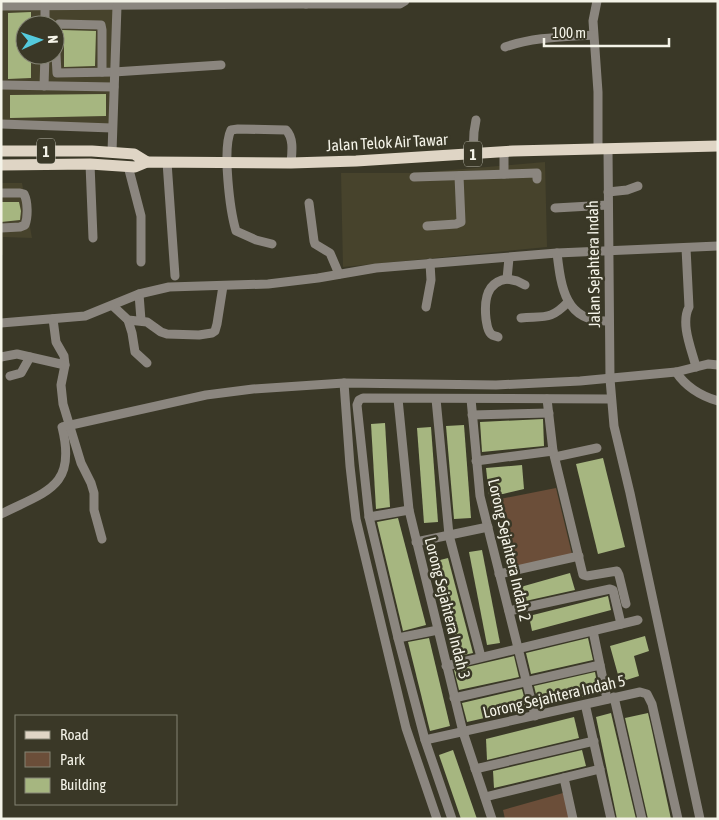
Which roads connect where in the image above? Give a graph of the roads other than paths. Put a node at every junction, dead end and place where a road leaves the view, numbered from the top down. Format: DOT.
graph roads {
  1 [pos="405,1"];
  2 [pos="597,1"];
  3 [pos="210,3"];
  4 [pos="247,3"];
  5 [pos="306,3"];
  6 [pos="1,6"];
  7 [pos="45,6"];
  8 [pos="116,6"];
  9 [pos="45,15"];
  10 [pos="65,24"];
  11 [pos="593,35"];
  12 [pos="505,47"];
  13 [pos="44,65"];
  14 [pos="57,65"];
  15 [pos="221,65"];
  16 [pos="102,72"];
  17 [pos="114,72"];
  18 [pos="1,85"];
  19 [pos="44,86"];
  20 [pos="114,87"];
  21 [pos="476,120"];
  22 [pos="1,124"];
  23 [pos="112,128"];
  24 [pos="718,146"];
  25 [pos="603,149"];
  26 [pos="1,151"];
  27 [pos="112,152"];
  28 [pos="504,152"];
  29 [pos="473,154"];
  30 [pos="147,162"];
  31 [pos="167,162"];
  32 [pos="227,163"];
  33 [pos="291,163"];
  34 [pos="90,164"];
  35 [pos="1,165"];
  36 [pos="128,166"];
  37 [pos="504,174"];
  38 [pos="459,176"];
  39 [pos="414,177"];
  40 [pos="537,179"];
  41 [pos="638,186"];
  42 [pos="608,192"];
  43 [pos="1,193"];
  44 [pos="310,203"];
  45 [pos="608,206"];
  46 [pos="556,208"];
  47 [pos="427,226"];
  48 [pos="1,228"];
  49 [pos="93,238"];
  50 [pos="272,244"];
  51 [pos="718,246"];
  52 [pos="686,248"];
  53 [pos="608,250"];
  54 [pos="557,253"];
  55 [pos="509,258"];
  56 [pos="141,262"];
  57 [pos="430,263"];
  58 [pos="339,274"];
  59 [pos="175,276"];
  60 [pos="507,279"];
  61 [pos="525,285"];
  62 [pos="223,286"];
  63 [pos="139,294"];
  64 [pos="568,302"];
  65 [pos="113,306"];
  66 [pos="426,307"];
  67 [pos="521,318"];
  68 [pos="53,319"];
  69 [pos="128,320"];
  70 [pos="141,320"];
  71 [pos="609,321"];
  72 [pos="1,324"];
  73 [pos="498,337"];
  74 [pos="1,357"];
  75 [pos="30,357"];
  76 [pos="147,363"];
  77 [pos="64,365"];
  78 [pos="718,365"];
  79 [pos="696,367"];
  80 [pos="676,372"];
  81 [pos="10,376"];
  82 [pos="610,379"];
  83 [pos="344,383"];
  84 [pos="398,398"];
  85 [pos="436,399"];
  86 [pos="471,399"];
  87 [pos="547,399"];
  88 [pos="611,399"];
  89 [pos="718,401"];
  90 [pos="549,413"];
  91 [pos="472,415"];
  92 [pos="68,425"];
  93 [pos="597,448"];
  94 [pos="554,454"];
  95 [pos="476,462"];
  96 [pos="409,510"];
  97 [pos="1,514"];
  98 [pos="369,517"];
  99 [pos="488,527"];
  100 [pos="449,535"];
  101 [pos="102,539"];
  102 [pos="416,542"];
  103 [pos="578,556"];
  104 [pos="499,574"];
  105 [pos="626,604"];
  106 [pos="508,611"];
  107 [pos="638,620"];
  108 [pos="621,624"];
  109 [pos="438,630"];
  110 [pos="593,631"];
  111 [pos="398,638"];
  112 [pos="518,649"];
  113 [pos="481,657"];
  114 [pos="600,665"];
  115 [pos="446,666"];
  116 [pos="526,682"];
  117 [pos="454,698"];
  118 [pos="611,698"];
  119 [pos="586,708"];
  120 [pos="535,716"];
  121 [pos="463,732"];
  122 [pos="425,740"];
  123 [pos="594,741"];
  124 [pos="475,768"];
  125 [pos="600,769"];
  126 [pos="564,778"];
  127 [pos="485,797"];
  128 [pos="438,819"];
  129 [pos="452,819"];
  130 [pos="492,819"];
  131 [pos="573,819"];
  132 [pos="611,819"];
  133 [pos="642,819"];
  134 [pos="678,819"];
  135 [pos="700,819"];
  1 -- 5 [label="street"];
  2 -- 11 [label="street, Jalan Sejahtera Indah"];
  3 -- 4 [label="street"];
  3 -- 8 [label="street"];
  4 -- 5 [label="street"];
  6 -- 7 [label="street"];
  7 -- 8 [label="street"];
  7 -- 9 [label="street"];
  8 -- 17 [label="street"];
  10 -- 16 [label="street"];
  11 -- 12 [label="street"];
  11 -- 25 [label="street, Jalan Sejahtera Indah"];
  13 -- 19 [label="street"];
  14 -- 16 [label="street"];
  15 -- 17 [label="street"];
  16 -- 17 [label="street"];
  17 -- 20 [label="street"];
  18 -- 19 [label="street"];
  19 -- 20 [label="street"];
  20 -- 23 [label="street"];
  21 -- 29 [label="street"];
  22 -- 23 [label="street"];
  23 -- 27 [label="street"];
  24 -- 25 [label="main road, Jalan Telok Air Tawar / 1"];
  25 -- 28 [label="main road, Jalan Telok Air Tawar / 1"];
  25 -- 42 [label="street, Jalan Sejahtera Indah"];
  26 -- 27 [label="main road, Jalan Telok Air Tawar / 1"];
  27 -- 30 [label="main road, Jalan Telok Air Tawar / 1"];
  28 -- 29 [label="main road, Jalan Telok Air Tawar / 1"];
  28 -- 37 [label="street"];
  29 -- 33 [label="main road, Jalan Telok Air Tawar / 1"];
  30 -- 31 [label="main road, Jalan Telok Air Tawar / 1"];
  30 -- 36 [label="main road, Jalan Telok Air Tawar / 1"];
  31 -- 32 [label="main road, Jalan Telok Air Tawar / 1"];
  31 -- 59 [label="street"];
  32 -- 33 [label="main road, Jalan Telok Air Tawar / 1"];
  32 -- 33 [label="street"];
  32 -- 50 [label="street"];
  34 -- 35 [label="main road, Jalan Telok Air Tawar / 1"];
  34 -- 36 [label="main road, Jalan Telok Air Tawar / 1"];
  34 -- 49 [label="street"];
  36 -- 56 [label="street"];
  37 -- 38 [label="street"];
  37 -- 40 [label="street"];
  38 -- 39 [label="street"];
  38 -- 47 [label="street"];
  41 -- 42 [label="street"];
  42 -- 45 [label="street, Jalan Sejahtera Indah"];
  43 -- 48 [label="street"];
  44 -- 58 [label="street"];
  45 -- 46 [label="street"];
  45 -- 53 [label="street, Jalan Sejahtera Indah"];
  51 -- 52 [label="street"];
  52 -- 53 [label="street"];
  52 -- 79 [label="street"];
  53 -- 54 [label="street"];
  53 -- 71 [label="street, Jalan Sejahtera Indah"];
  54 -- 55 [label="street"];
  54 -- 64 [label="street"];
  55 -- 57 [label="street"];
  55 -- 60 [label="street"];
  57 -- 58 [label="street"];
  57 -- 66 [label="street"];
  58 -- 62 [label="street"];
  60 -- 61 [label="street"];
  60 -- 73 [label="street"];
  62 -- 63 [label="street"];
  62 -- 70 [label="street"];
  63 -- 65 [label="street"];
  63 -- 70 [label="street"];
  64 -- 67 [label="street"];
  64 -- 71 [label="street"];
  65 -- 68 [label="street"];
  65 -- 69 [label="street"];
  68 -- 72 [label="street"];
  68 -- 77 [label="street"];
  69 -- 70 [label="street"];
  69 -- 76 [label="street"];
  71 -- 82 [label="street, Jalan Sejahtera Indah"];
  74 -- 75 [label="street"];
  75 -- 77 [label="street"];
  75 -- 81 [label="street"];
  77 -- 92 [label="street"];
  78 -- 79 [label="street"];
  79 -- 80 [label="street"];
  80 -- 82 [label="street"];
  80 -- 89 [label="street"];
  82 -- 83 [label="street"];
  82 -- 88 [label="street, Jalan Sejahtera Indah"];
  83 -- 92 [label="street"];
  83 -- 128 [label="street"];
  84 -- 85 [label="street"];
  84 -- 96 [label="street, Lorong Sejahtera Indah 3"];
  84 -- 98 [label="street"];
  85 -- 86 [label="street"];
  85 -- 100 [label="street"];
  86 -- 87 [label="street"];
  86 -- 91 [label="street, Lorong Sejahtera Indah 2"];
  87 -- 88 [label="street"];
  87 -- 90 [label="street"];
  88 -- 135 [label="street, Jalan Sejahtera Indah"];
  90 -- 91 [label="street"];
  90 -- 94 [label="street"];
  91 -- 95 [label="street, Lorong Sejahtera Indah 2"];
  92 -- 97 [label="street"];
  92 -- 101 [label="street"];
  93 -- 94 [label="street"];
  94 -- 95 [label="street"];
  94 -- 103 [label="street"];
  95 -- 99 [label="street, Lorong Sejahtera Indah 2"];
  96 -- 98 [label="street"];
  96 -- 102 [label="street, Lorong Sejahtera Indah 3"];
  98 -- 111 [label="street"];
  99 -- 100 [label="street"];
  99 -- 104 [label="street, Lorong Sejahtera Indah 2"];
  100 -- 102 [label="street"];
  100 -- 113 [label="street"];
  102 -- 109 [label="street, Lorong Sejahtera Indah 3"];
  103 -- 104 [label="street"];
  103 -- 105 [label="street"];
  104 -- 106 [label="street, Lorong Sejahtera Indah 2"];
  106 -- 108 [label="street"];
  106 -- 112 [label="street, Lorong Sejahtera Indah 2"];
  107 -- 108 [label="street"];
  108 -- 110 [label="street"];
  109 -- 111 [label="street"];
  109 -- 115 [label="street, Lorong Sejahtera Indah 3"];
  110 -- 112 [label="street"];
  110 -- 114 [label="street"];
  111 -- 122 [label="street"];
  112 -- 113 [label="street"];
  112 -- 116 [label="street, Lorong Sejahtera Indah 2"];
  113 -- 115 [label="street"];
  114 -- 116 [label="street"];
  114 -- 118 [label="street"];
  115 -- 117 [label="street, Lorong Sejahtera Indah 3"];
  116 -- 117 [label="street"];
  116 -- 120 [label="street, Lorong Sejahtera Indah 2"];
  117 -- 121 [label="street, Lorong Sejahtera Indah 3"];
  118 -- 120 [label="street, Lorong Sejahtera Indah 5"];
  118 -- 133 [label="street"];
  118 -- 134 [label="street, Lorong Sejahtera Indah 5"];
  119 -- 123 [label="street"];
  120 -- 121 [label="street, Lorong Sejahtera Indah 5"];
  121 -- 122 [label="street, Lorong Sejahtera Indah 5"];
  121 -- 124 [label="street, Lorong Sejahtera Indah 3"];
  122 -- 129 [label="street"];
  123 -- 124 [label="street"];
  123 -- 125 [label="street"];
  124 -- 127 [label="street, Lorong Sejahtera Indah 3"];
  125 -- 126 [label="street"];
  125 -- 132 [label="street"];
  126 -- 127 [label="street"];
  126 -- 131 [label="street"];
  127 -- 130 [label="street, Lorong Sejahtera Indah 3"];
}
